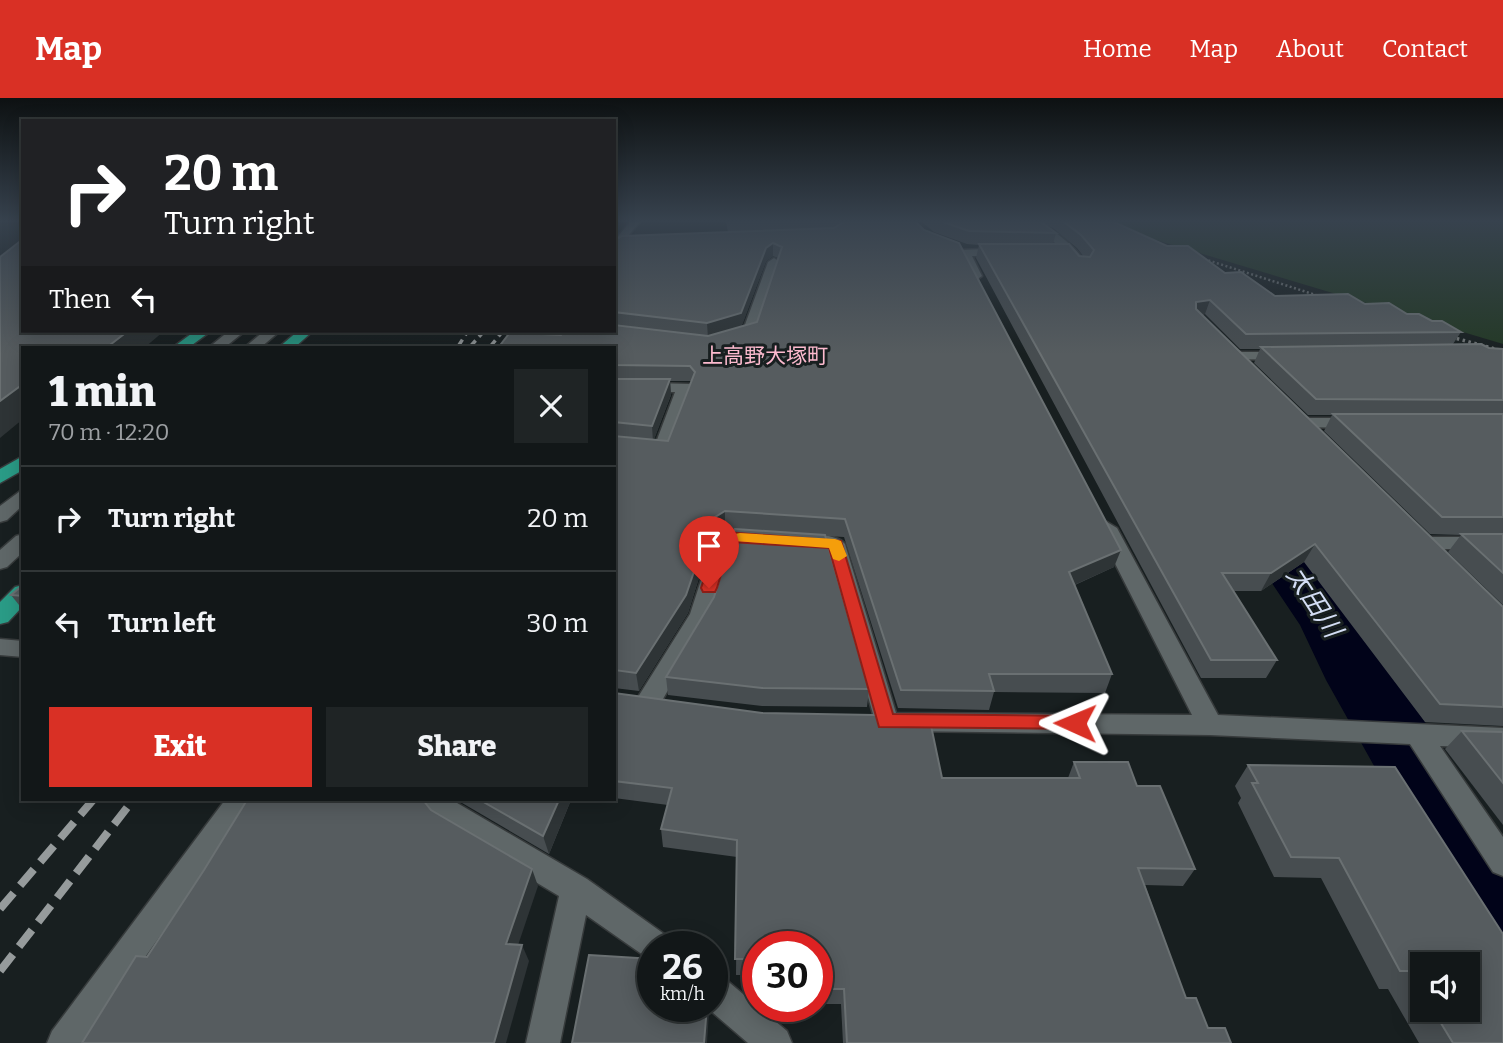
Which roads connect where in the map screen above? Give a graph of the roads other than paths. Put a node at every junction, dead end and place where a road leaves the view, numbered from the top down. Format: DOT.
graph roads {
  1 [pos="773,266"];
  2 [pos="968,266"];
  3 [pos="984,292"];
  4 [pos="201,333"];
  5 [pos="236,333"];
  6 [pos="270,333"];
  7 [pos="304,333"];
  8 [pos="719,342"];
  9 [pos="182,346"];
  10 [pos="218,346"];
  11 [pos="254,346"];
  12 [pos="287,346"];
  13 [pos="1307,355"];
  14 [pos="1259,377"];
  15 [pos="616,387"];
  16 [pos="1371,423"];
  17 [pos="1323,441"];
  18 [pos="616,446"];
  19 [pos="21,462"];
  20 [pos="0,478"];
  21 [pos="21,496"];
  22 [pos="1100,514"];
  23 [pos="0,516"];
  24 [pos="21,542"];
  25 [pos="1503,543"];
  26 [pos="0,562"];
  27 [pos="1444,563"];
  28 [pos="21,594"];
  29 [pos="0,616"];
  30 [pos="0,648"];
  31 [pos="21,649"];
  32 [pos="673,707"];
  33 [pos="858,721"];
  34 [pos="886,721"];
  35 [pos="1210,725"];
  36 [pos="1419,736"];
  37 [pos="1503,738"];
  38 [pos="240,801"];
  39 [pos="434,801"];
  40 [pos="1503,862"];
  41 [pos="576,888"];
  42 [pos="637,933"];
  43 [pos="728,1003"];
  44 [pos="64,1043"];
  45 [pos="543,1043"];
  46 [pos="775,1043"];
  1 -- 8 [label="street"];
  2 -- 3 [label="street"];
  4 -- 9 [label="highway"];
  5 -- 10 [label="street"];
  6 -- 11 [label="street"];
  7 -- 12 [label="highway"];
  13 -- 14 [label="street"];
  15 -- 18 [label="street"];
  16 -- 17 [label="street"];
  19 -- 20 [label="highway"];
  21 -- 23 [label="street"];
  22 -- 35 [label="street"];
  24 -- 26 [label="street"];
  25 -- 27 [label="street"];
  28 -- 29 [label="highway"];
  30 -- 31 [label="street"];
  32 -- 34 [label="street"];
  33 -- 34 [label="street"];
  34 -- 35 [label="street"];
  35 -- 36 [label="street"];
  36 -- 37 [label="street"];
  36 -- 40 [label="street"];
  38 -- 44 [label="street"];
  39 -- 41 [label="street"];
  41 -- 42 [label="street"];
  41 -- 45 [label="street"];
  43 -- 46 [label="street"];
}
